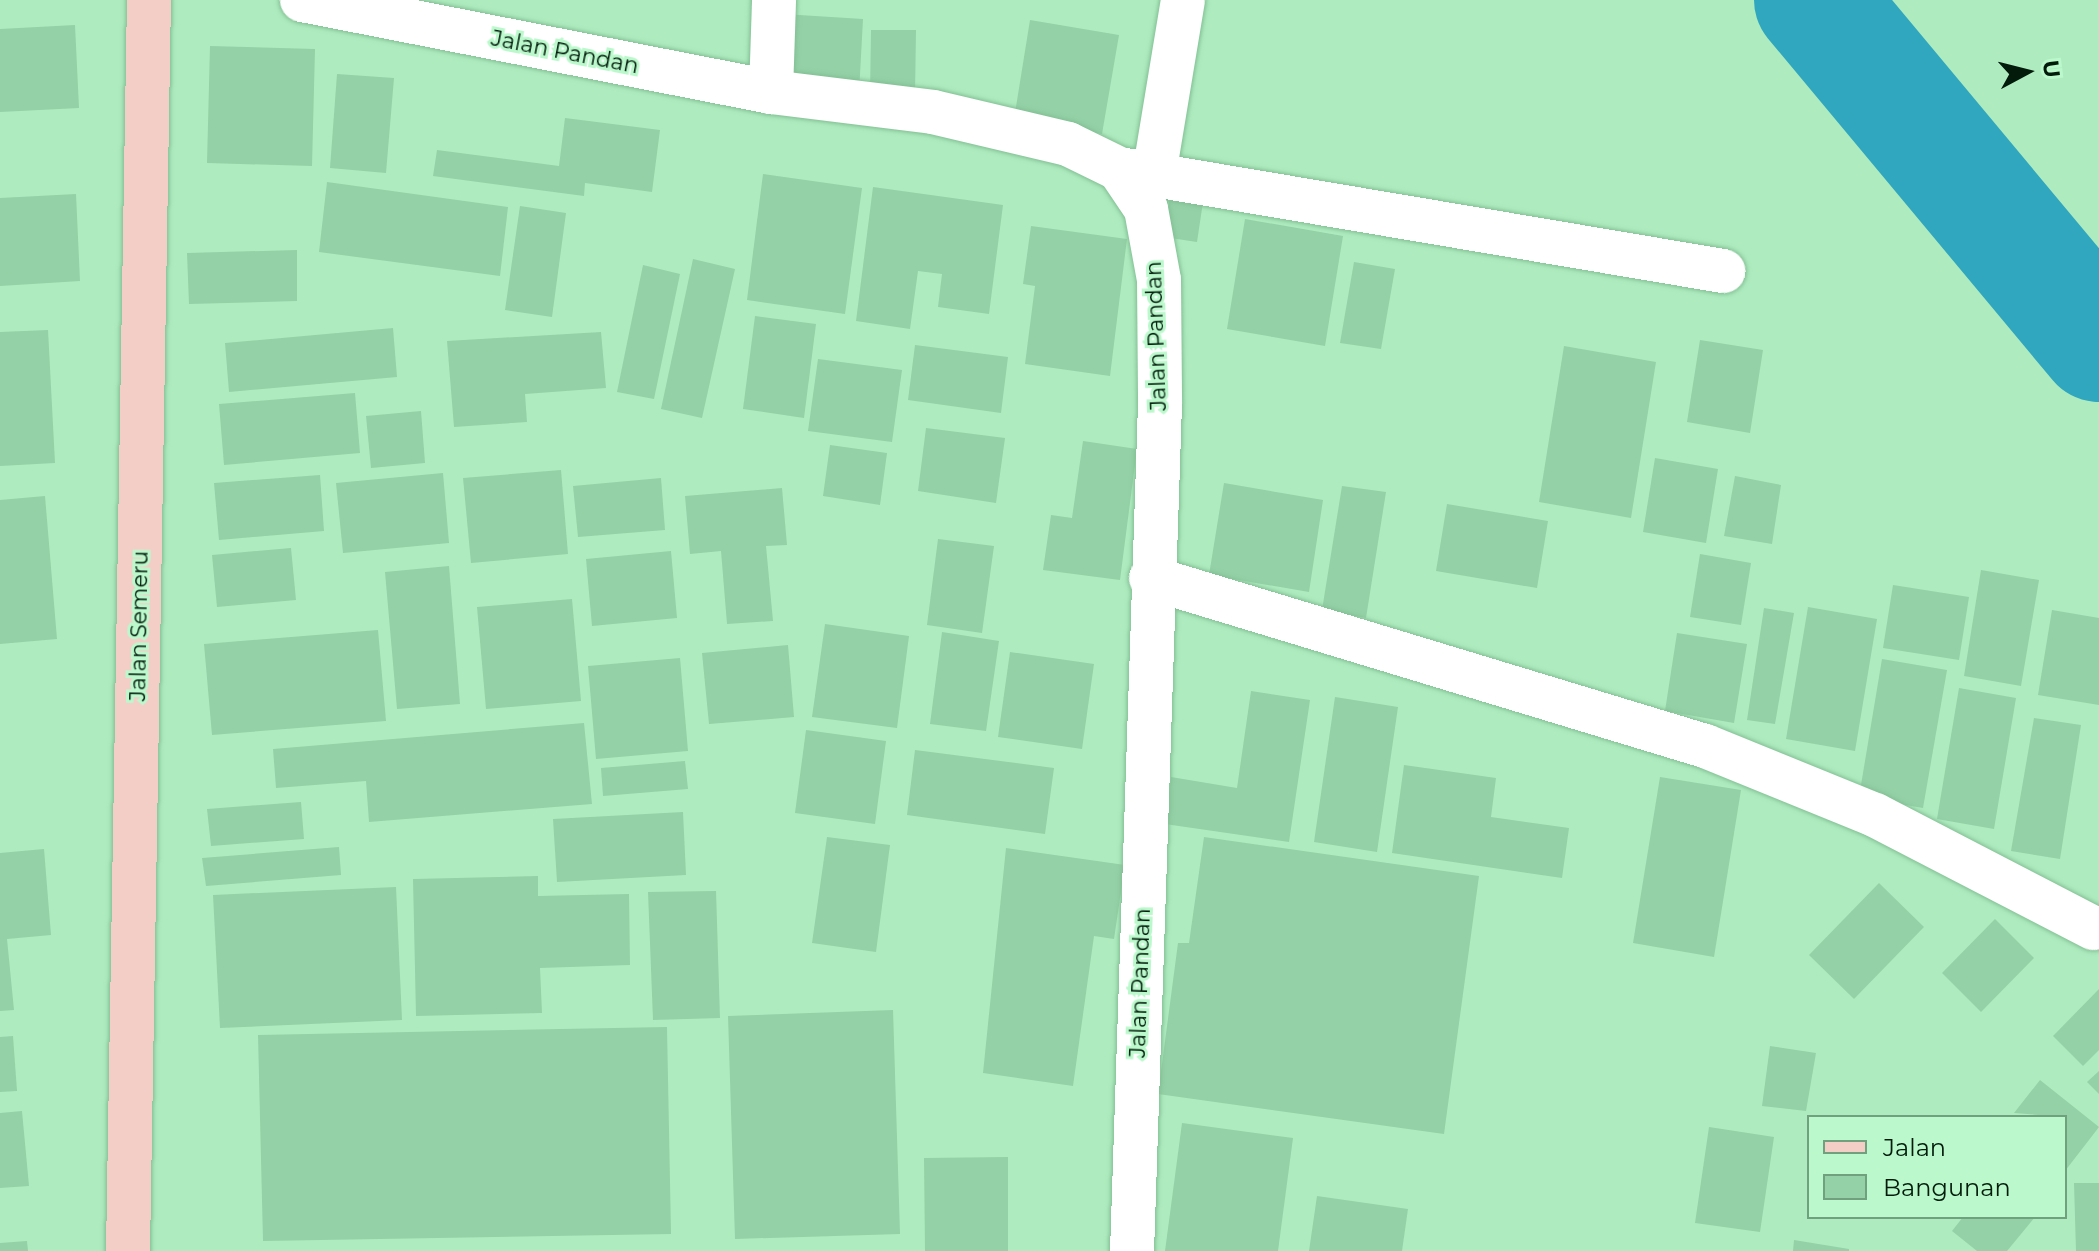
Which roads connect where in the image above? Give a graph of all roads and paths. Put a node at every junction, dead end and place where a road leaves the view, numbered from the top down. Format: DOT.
graph roads {
  1 [pos="149,0"];
  2 [pos="302,0"];
  3 [pos="774,0"];
  4 [pos="1183,0"];
  5 [pos="771,92"];
  6 [pos="1136,172"];
  7 [pos="1723,271"];
  8 [pos="1151,578"];
  9 [pos="2093,928"];
  10 [pos="128,1251"];
  11 [pos="1132,1251"];
  1 -- 10 [label="main road, Jalan Semeru"];
  2 -- 5 [label="street, Jalan Pandan"];
  3 -- 5 [label="street"];
  4 -- 6 [label="street"];
  5 -- 6 [label="street, Jalan Pandan"];
  6 -- 7 [label="street"];
  6 -- 8 [label="street, Jalan Pandan"];
  8 -- 9 [label="street"];
  8 -- 11 [label="street, Jalan Pandan"];
}
